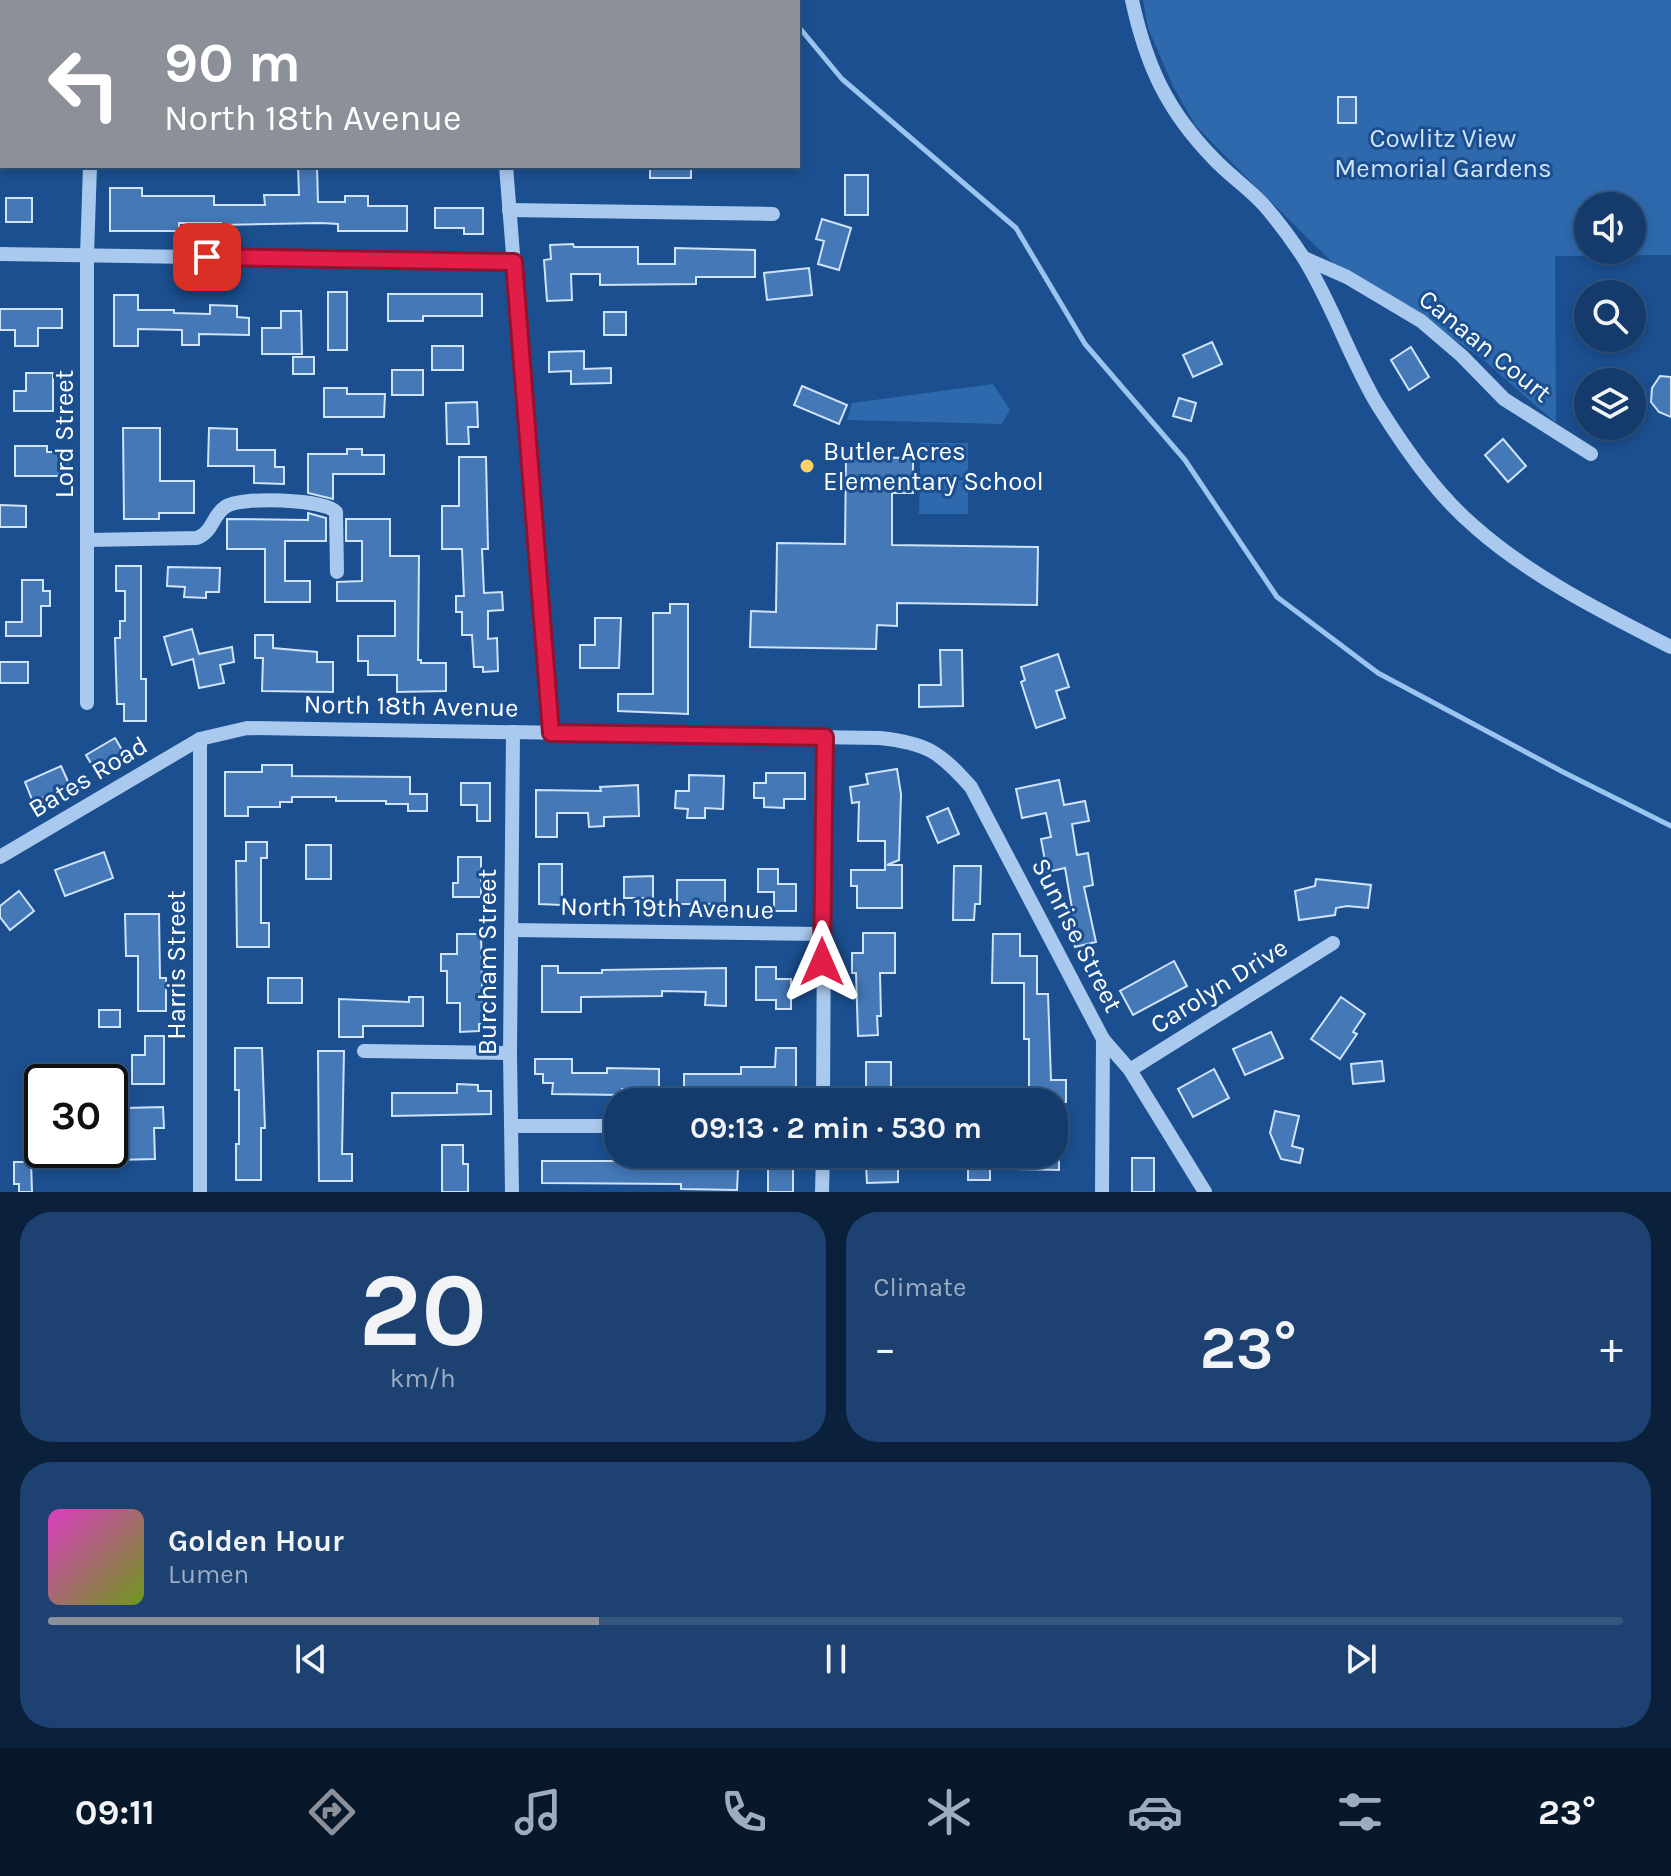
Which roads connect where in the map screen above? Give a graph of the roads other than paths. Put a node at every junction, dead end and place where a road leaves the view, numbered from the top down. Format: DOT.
graph roads {
  1 [pos="1132,0"];
  2 [pos="90,168"];
  3 [pos="506,168"];
  4 [pos="509,210"];
  5 [pos="773,214"];
  6 [pos="0,254"];
  7 [pos="87,255"];
  8 [pos="1304,258"];
  9 [pos="514,262"];
  10 [pos="1591,454"];
  11 [pos="88,540"];
  12 [pos="337,572"];
  13 [pos="1671,647"];
  14 [pos="87,703"];
  15 [pos="513,732"];
  16 [pos="551,733"];
  17 [pos="825,737"];
  18 [pos="200,739"];
  19 [pos="952,765"];
  20 [pos="0,857"];
  21 [pos="511,930"];
  22 [pos="822,934"];
  23 [pos="1333,943"];
  24 [pos="1103,1039"];
  25 [pos="364,1051"];
  26 [pos="510,1053"];
  27 [pos="1130,1070"];
  28 [pos="823,1088"];
  29 [pos="512,1126"];
  30 [pos="604,1126"];
  31 [pos="823,1168"];
  32 [pos="200,1192"];
  33 [pos="512,1192"];
  34 [pos="822,1192"];
  35 [pos="1102,1192"];
  36 [pos="1205,1192"];
  1 -- 8 [label="street"];
  2 -- 7 [label="street, Lord Street"];
  3 -- 4 [label="street"];
  4 -- 5 [label="street"];
  4 -- 9 [label="street"];
  6 -- 7 [label="street"];
  7 -- 9 [label="street"];
  7 -- 11 [label="street, Lord Street"];
  8 -- 10 [label="street, Canaan Court"];
  8 -- 13 [label="street"];
  9 -- 16 [label="street"];
  11 -- 12 [label="street"];
  11 -- 14 [label="street, Lord Street"];
  15 -- 16 [label="street, North 18th Avenue"];
  15 -- 18 [label="street, North 18th Avenue"];
  15 -- 21 [label="street, Burcham Street"];
  16 -- 17 [label="street, North 18th Avenue"];
  17 -- 19 [label="street, North 18th Avenue"];
  17 -- 22 [label="street"];
  18 -- 20 [label="street, Bates Road"];
  18 -- 32 [label="street, Harris Street"];
  19 -- 24 [label="street, Sunrise Street"];
  21 -- 22 [label="street, North 19th Avenue"];
  21 -- 26 [label="street, Burcham Street"];
  22 -- 28 [label="street"];
  23 -- 27 [label="street, Carolyn Drive"];
  24 -- 27 [label="street"];
  24 -- 35 [label="street, Sunrise Street"];
  25 -- 26 [label="street"];
  26 -- 29 [label="street, Burcham Street"];
  27 -- 36 [label="street"];
  29 -- 30 [label="street"];
  29 -- 33 [label="street, Burcham Street"];
  31 -- 34 [label="street"];
}
